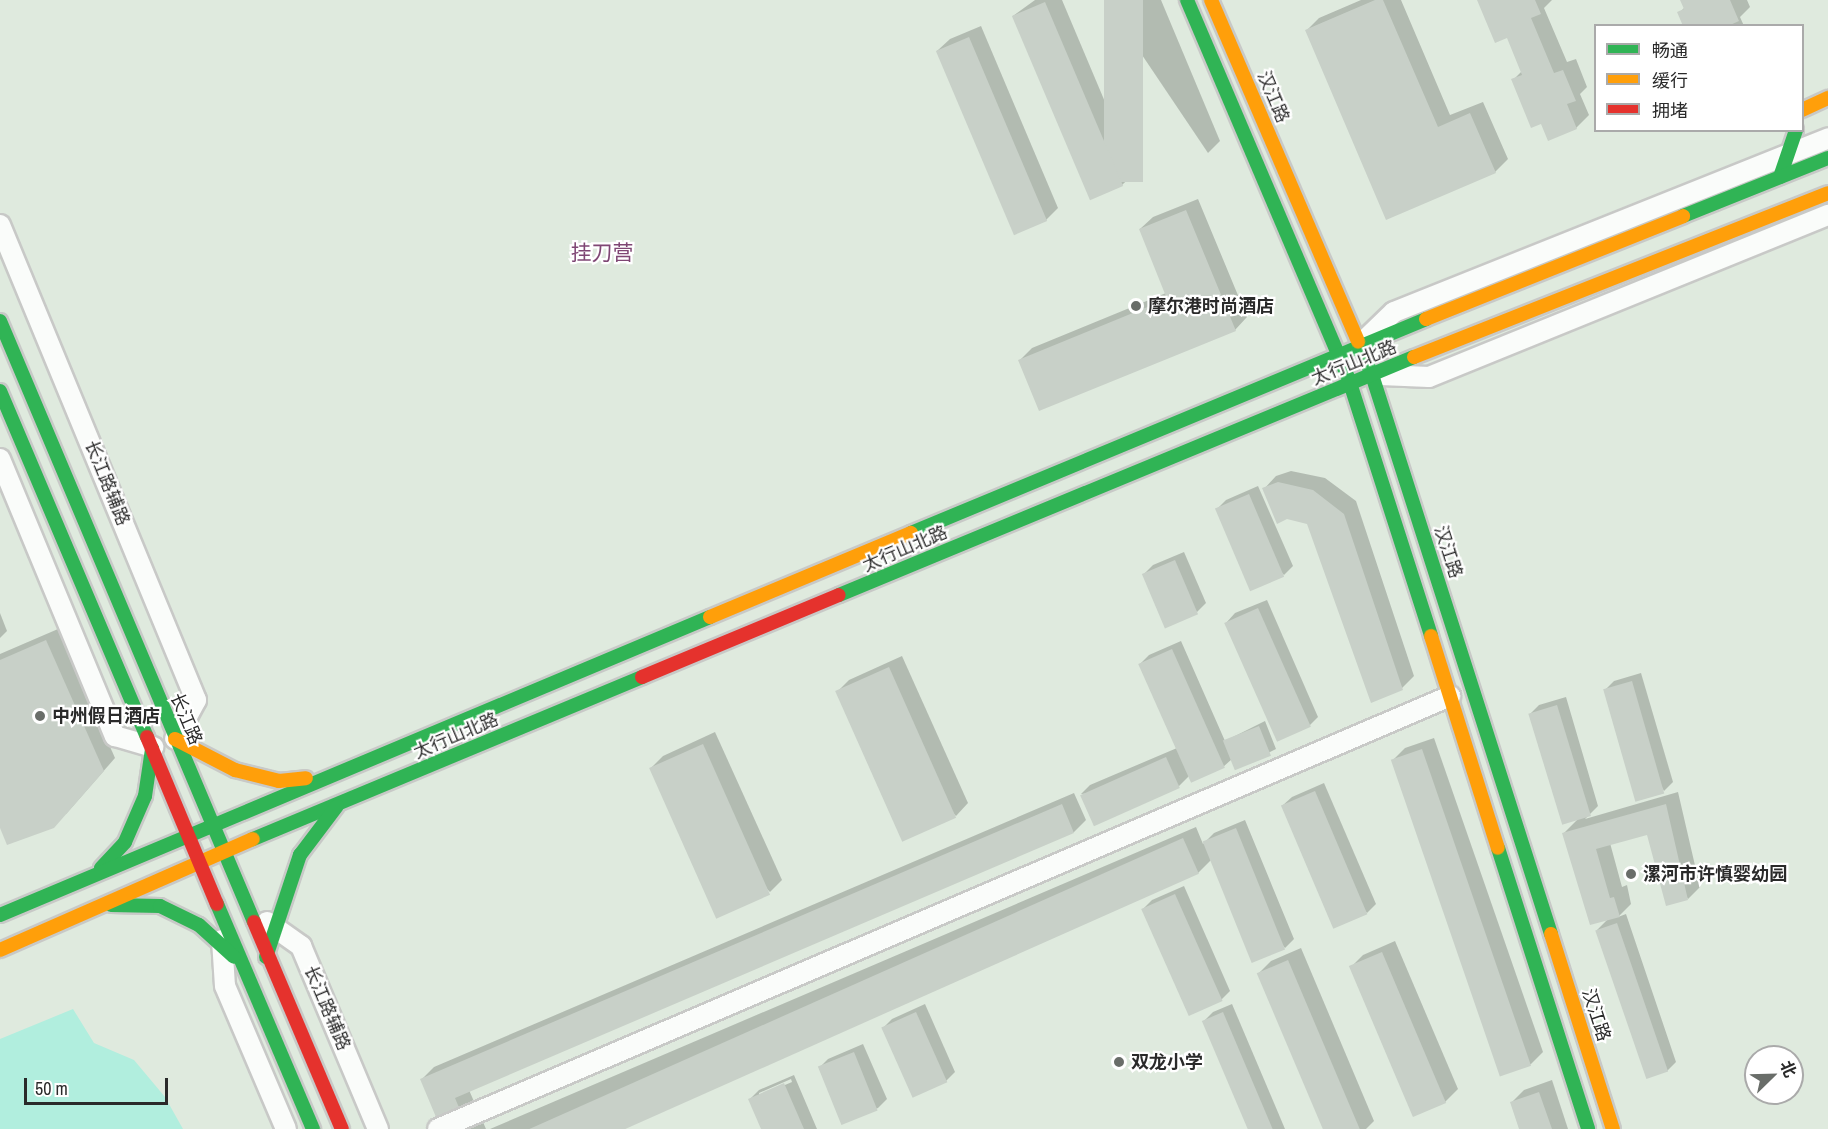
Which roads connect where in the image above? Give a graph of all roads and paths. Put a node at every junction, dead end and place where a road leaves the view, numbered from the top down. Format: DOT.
graph roads {
  1 [pos="1186,0"];
  2 [pos="1211,0"];
  3 [pos="1828,98"];
  4 [pos="1804,110"];
  5 [pos="1795,132"];
  6 [pos="1828,138"];
  7 [pos="1788,155"];
  8 [pos="1828,158"];
  9 [pos="1780,177"];
  10 [pos="1828,193"];
  11 [pos="1828,215"];
  12 [pos="0,225"];
  13 [pos="0,321"];
  14 [pos="1360,345"];
  15 [pos="1339,354"];
  16 [pos="1372,375"];
  17 [pos="1350,383"];
  18 [pos="0,391"];
  19 [pos="0,459"];
  20 [pos="1450,696"];
  21 [pos="176,739"];
  22 [pos="153,747"];
  23 [pos="329,775"];
  24 [pos="337,806"];
  25 [pos="212,825"];
  26 [pos="188,836"];
  27 [pos="222,852"];
  28 [pos="199,861"];
  29 [pos="92,877"];
  30 [pos="103,905"];
  31 [pos="248,912"];
  32 [pos="0,915"];
  33 [pos="223,919"];
  34 [pos="276,927"];
  35 [pos="222,945"];
  36 [pos="0,950"];
  37 [pos="266,957"];
  38 [pos="244,967"];
  39 [pos="286,1129"];
  40 [pos="313,1129"];
  41 [pos="342,1129"];
  42 [pos="378,1129"];
  43 [pos="438,1129"];
  44 [pos="1588,1129"];
  45 [pos="1613,1129"];
  1 -- 15 [label="main road"];
  2 -- 14 [label="main road, 汉江路"];
  3 -- 4 [label="main road"];
  5 -- 7 [label="main road"];
  6 -- 7 [label="street"];
  7 -- 9 [label="main road"];
  7 -- 14 [label="street"];
  8 -- 9 [label="main road, 太行山北路"];
  9 -- 14 [label="main road, 太行山北路"];
  10 -- 16 [label="main road, 太行山北路"];
  11 -- 16 [label="street"];
  12 -- 21 [label="street, 长江路辅路"];
  13 -- 21 [label="main road, 长江路"];
  14 -- 15 [label="main road, 太行山北路"];
  14 -- 16 [label="main road, 汉江路"];
  15 -- 17 [label="main road"];
  15 -- 23 [label="main road, 太行山北路"];
  16 -- 17 [label="main road, 太行山北路"];
  16 -- 45 [label="main road, 汉江路"];
  17 -- 20 [label="main road"];
  17 -- 24 [label="main road, 太行山北路"];
  18 -- 22 [label="main road"];
  19 -- 22 [label="street"];
  20 -- 43 [label="street"];
  20 -- 44 [label="main road"];
  21 -- 23 [label="main road"];
  21 -- 25 [label="main road, 长江路"];
  22 -- 26 [label="main road"];
  22 -- 29 [label="main road"];
  23 -- 25 [label="main road, 太行山北路"];
  24 -- 27 [label="main road, 太行山北路"];
  24 -- 34 [label="main road"];
  25 -- 26 [label="main road, 太行山北路"];
  25 -- 27 [label="main road, 长江路"];
  26 -- 28 [label="main road"];
  26 -- 29 [label="main road, 太行山北路"];
  27 -- 28 [label="main road, 太行山北路"];
  27 -- 31 [label="main road, 长江路"];
  28 -- 30 [label="main road, 太行山北路"];
  28 -- 33 [label="main road"];
  29 -- 32 [label="main road, 太行山北路"];
  30 -- 35 [label="main road"];
  30 -- 36 [label="main road, 太行山北路"];
  31 -- 34 [label="street, 长江路辅路"];
  31 -- 37 [label="main road, 长江路"];
  33 -- 35 [label="street"];
  33 -- 38 [label="main road"];
  34 -- 37 [label="main road"];
  34 -- 42 [label="street, 长江路辅路"];
  35 -- 38 [label="main road"];
  35 -- 39 [label="street"];
  37 -- 41 [label="main road, 长江路"];
  38 -- 40 [label="main road"];
}
